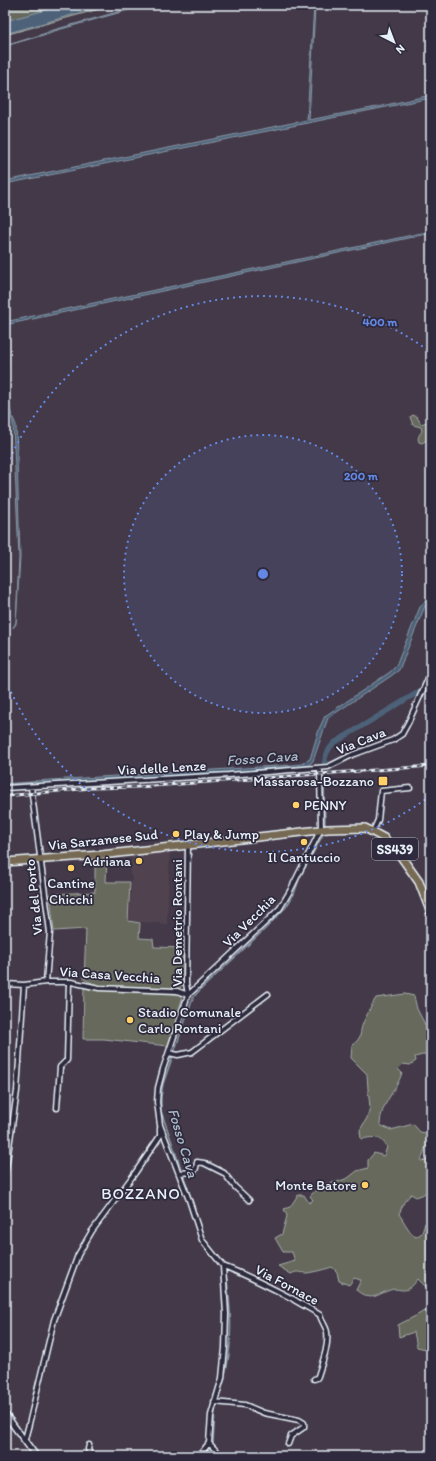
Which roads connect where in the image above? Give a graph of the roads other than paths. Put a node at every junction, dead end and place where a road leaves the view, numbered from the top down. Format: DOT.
graph roads {
  1 [pos="431,672"];
  2 [pos="320,768"];
  3 [pos="31,787"];
  4 [pos="5,788"];
  5 [pos="410,788"];
  6 [pos="324,829"];
  7 [pos="374,831"];
  8 [pos="188,845"];
  9 [pos="40,860"];
  10 [pos="5,862"];
  11 [pos="431,913"];
  12 [pos="46,982"];
  13 [pos="69,982"];
  14 [pos="5,984"];
  15 [pos="24,985"];
  16 [pos="268,994"];
  17 [pos="188,995"];
  18 [pos="172,1054"];
  19 [pos="57,1108"];
  20 [pos="160,1125"];
  21 [pos="182,1172"];
  22 [pos="5,1175"];
  23 [pos="249,1200"];
  24 [pos="224,1267"];
  25 [pos="314,1380"];
  26 [pos="215,1402"];
  27 [pos="5,1414"];
  28 [pos="24,1439"];
  29 [pos="288,1444"];
  30 [pos="89,1445"];
  31 [pos="211,1445"];
  32 [pos="36,1456"];
  33 [pos="90,1456"];
  34 [pos="199,1456"];
  35 [pos="221,1456"];
  1 -- 2 [label="street, Via Cava"];
  2 -- 3 [label="street, Via delle Lenze"];
  2 -- 6 [label="street"];
  3 -- 4 [label="street, Via delle Lenze"];
  3 -- 9 [label="street, Via del Porto"];
  5 -- 7 [label="street"];
  6 -- 7 [label="main road, SS439"];
  6 -- 8 [label="main road, Via Sarzanese Sud / SS439"];
  6 -- 17 [label="street, Via Vecchia"];
  7 -- 11 [label="main road, SS439"];
  8 -- 9 [label="main road, Via Sarzanese Sud / SS439"];
  8 -- 17 [label="street, Via Demetrio Rontani"];
  9 -- 10 [label="main road, Via Sarzanese Sud / SS439"];
  9 -- 12 [label="street, Via del Porto"];
  12 -- 13 [label="street, Via Casa Vecchia"];
  12 -- 15 [label="street, Via Casa Vecchia"];
  13 -- 17 [label="street, Via Casa Vecchia"];
  13 -- 19 [label="street"];
  14 -- 15 [label="street, Via Casa Vecchia"];
  15 -- 22 [label="street"];
  16 -- 18 [label="street"];
  17 -- 18 [label="street, Via Demetrio Rontani"];
  18 -- 20 [label="street, Via Demetrio Rontani"];
  20 -- 21 [label="street, Via Demetrio Rontani"];
  20 -- 28 [label="street"];
  21 -- 23 [label="street"];
  21 -- 24 [label="street, Via Demetrio Rontani"];
  24 -- 25 [label="street, Via Fornace"];
  24 -- 26 [label="street"];
  26 -- 29 [label="street"];
  26 -- 31 [label="street"];
  27 -- 28 [label="street"];
  28 -- 32 [label="street"];
  30 -- 33 [label="street"];
  31 -- 34 [label="street"];
  31 -- 35 [label="street"];
}
